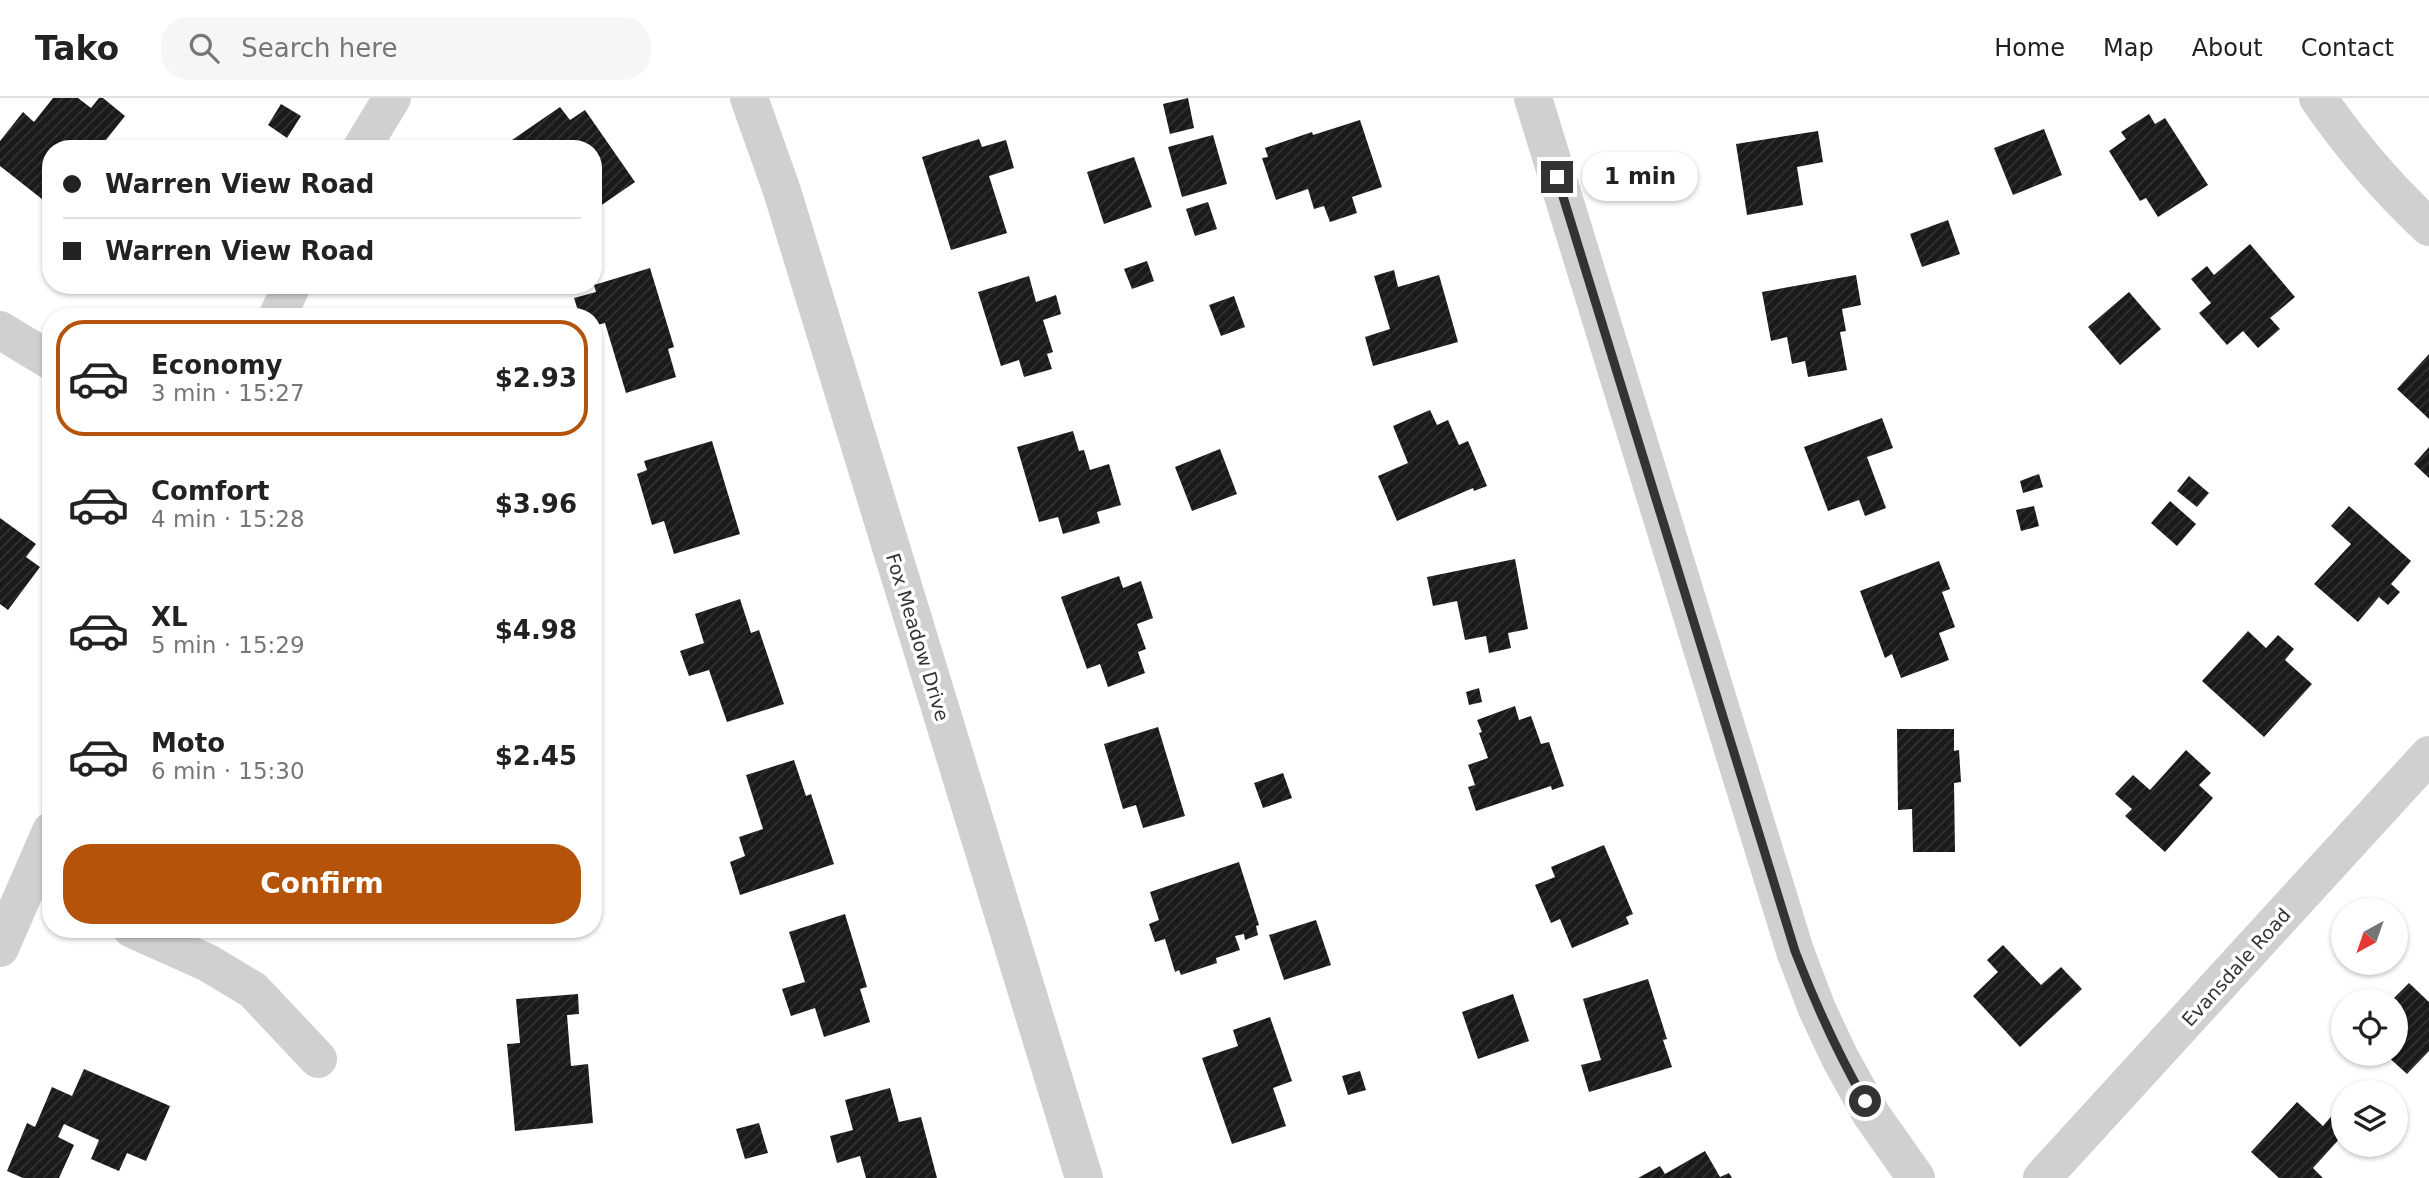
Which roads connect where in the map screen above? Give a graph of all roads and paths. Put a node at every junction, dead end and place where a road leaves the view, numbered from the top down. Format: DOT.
graph roads {
  1 [pos="392,98"];
  2 [pos="749,98"];
  3 [pos="1533,98"];
  4 [pos="2318,98"];
  5 [pos="366,140"];
  6 [pos="2429,227"];
  7 [pos="0,330"];
  8 [pos="42,356"];
  9 [pos="2429,755"];
  10 [pos="40,888"];
  11 [pos="152,938"];
  12 [pos="0,948"];
  13 [pos="318,1059"];
  14 [pos="1084,1178"];
  15 [pos="1916,1178"];
  16 [pos="2042,1178"];
  1 -- 5 [label="street"];
  2 -- 14 [label="street, Fox Meadow Drive"];
  3 -- 15 [label="street"];
  4 -- 6 [label="street"];
  7 -- 8 [label="street"];
  9 -- 16 [label="street, Evansdale Road"];
  10 -- 12 [label="street"];
  11 -- 13 [label="street"];
}
